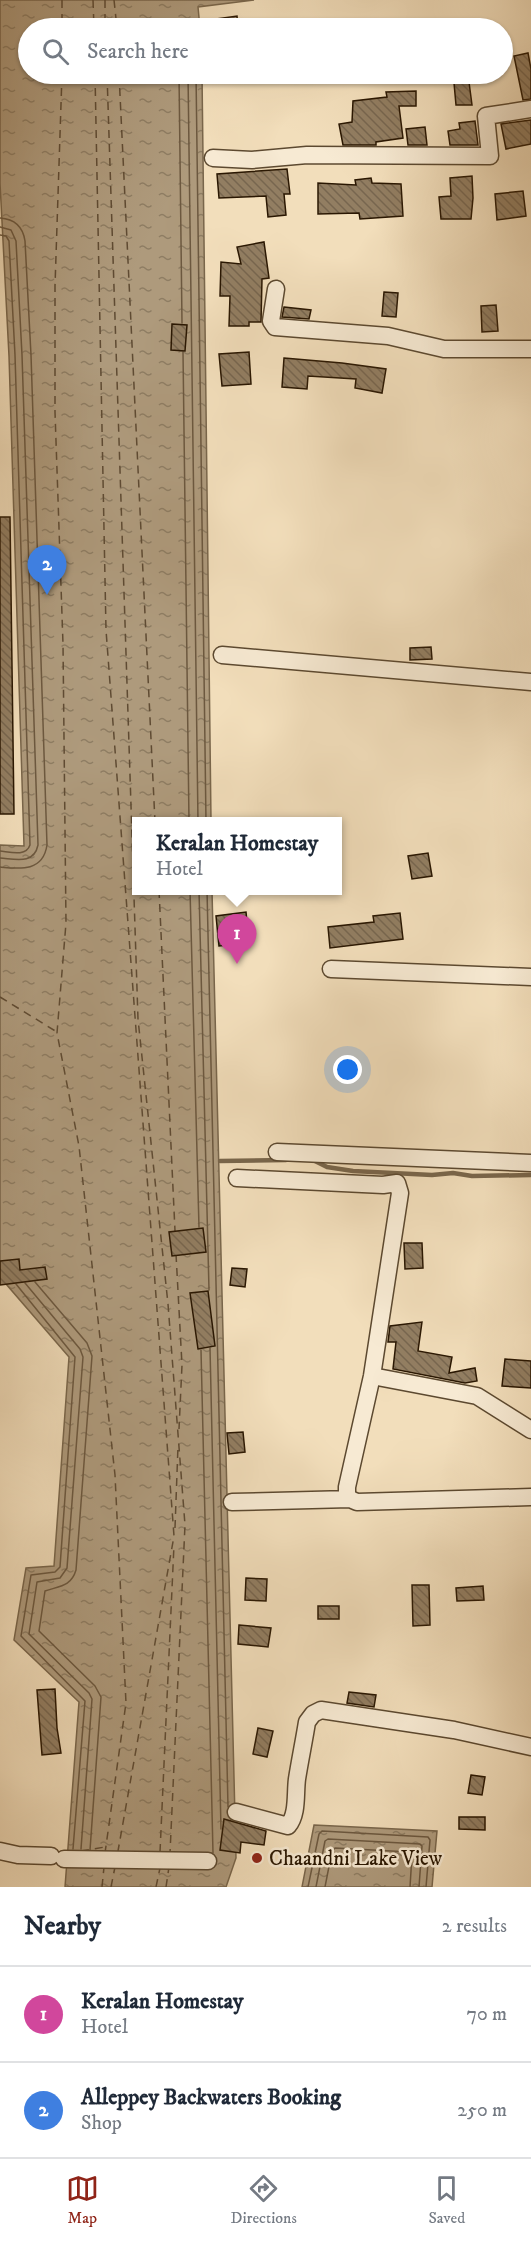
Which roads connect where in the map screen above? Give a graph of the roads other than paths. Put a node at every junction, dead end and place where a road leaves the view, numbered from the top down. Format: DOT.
graph roads {
  1 [pos="531,109"];
  2 [pos="213,158"];
  3 [pos="276,289"];
  4 [pos="531,349"];
  5 [pos="222,655"];
  6 [pos="531,682"];
  7 [pos="332,969"];
  8 [pos="531,977"];
  9 [pos="277,1152"];
  10 [pos="531,1163"];
  11 [pos="237,1178"];
  12 [pos="372,1376"];
  13 [pos="531,1430"];
  14 [pos="531,1497"];
  15 [pos="350,1499"];
  16 [pos="232,1502"];
  17 [pos="531,1748"];
  18 [pos="236,1812"];
  19 [pos="0,1851"];
  20 [pos="208,1861"];
  1 -- 2 [label="street"];
  3 -- 4 [label="street"];
  5 -- 6 [label="street"];
  7 -- 8 [label="street"];
  9 -- 10 [label="street"];
  11 -- 12 [label="street"];
  12 -- 13 [label="street"];
  12 -- 15 [label="street"];
  14 -- 15 [label="street"];
  15 -- 16 [label="street"];
  17 -- 18 [label="street"];
  19 -- 20 [label="street"];
}
